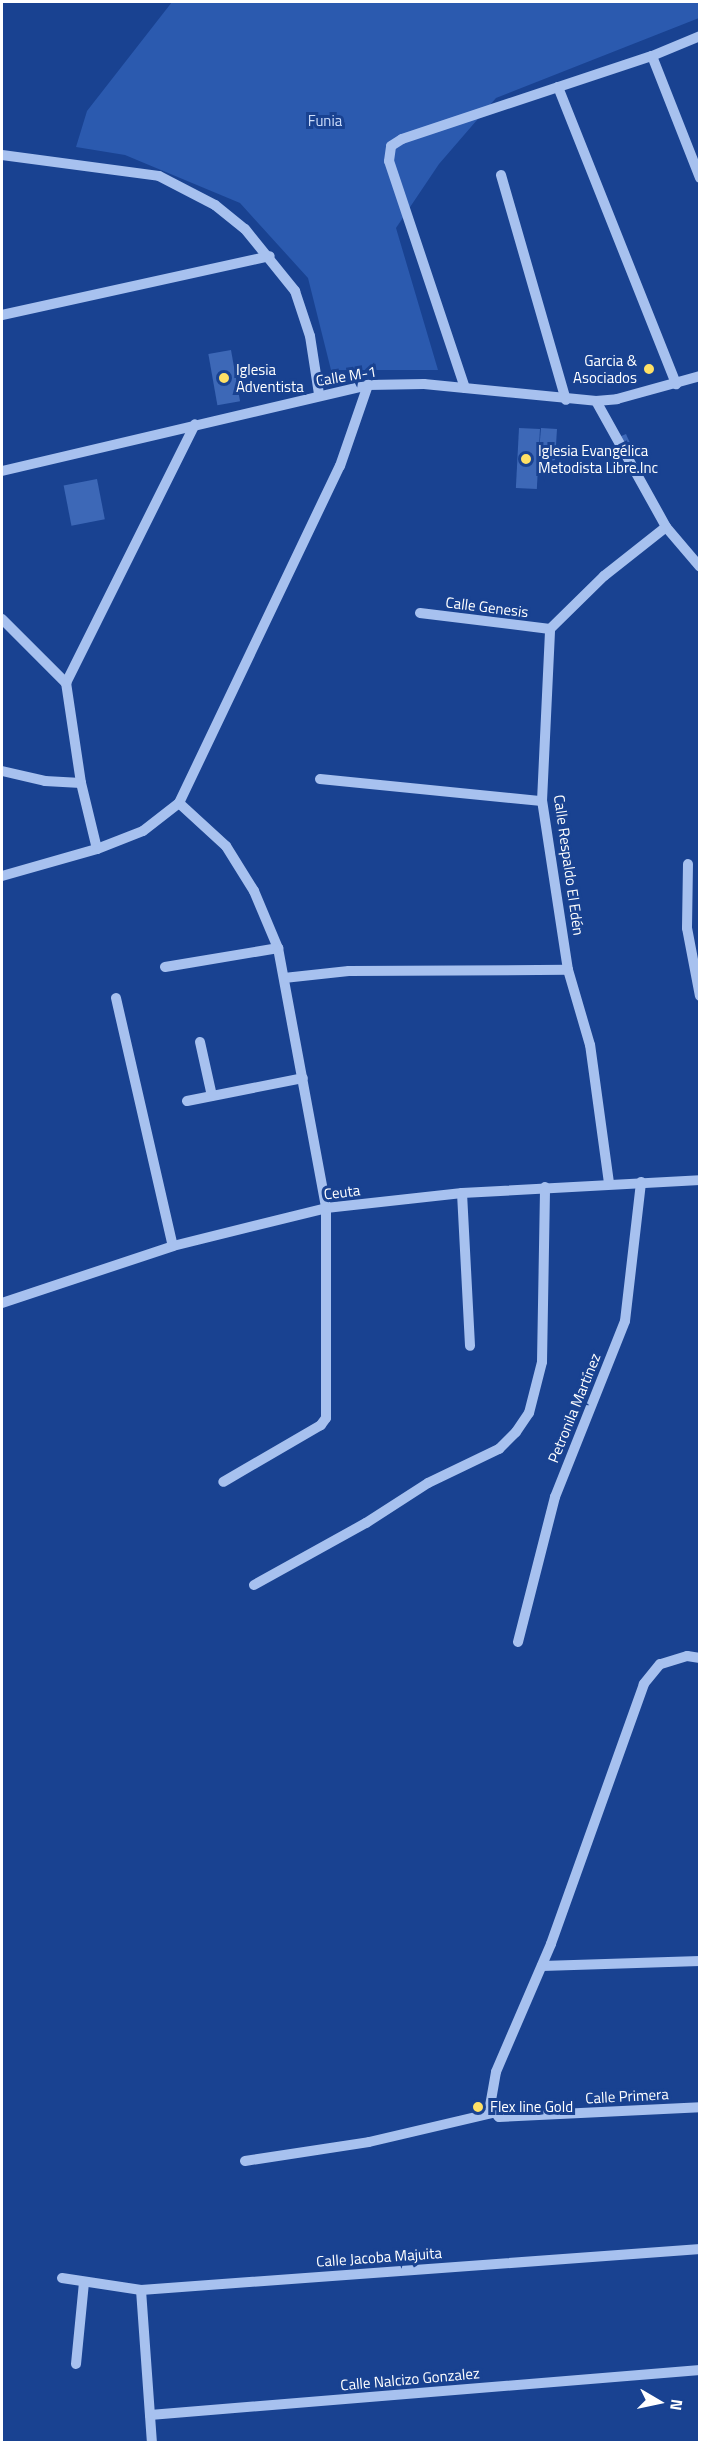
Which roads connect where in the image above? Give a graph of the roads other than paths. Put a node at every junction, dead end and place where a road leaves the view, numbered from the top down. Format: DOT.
graph roads {
  1 [pos="699,36"];
  2 [pos="652,56"];
  3 [pos="558,87"];
  4 [pos="2,154"];
  5 [pos="501,175"];
  6 [pos="699,178"];
  7 [pos="270,256"];
  8 [pos="2,315"];
  9 [pos="699,376"];
  10 [pos="676,384"];
  11 [pos="368,385"];
  12 [pos="465,388"];
  13 [pos="319,394"];
  14 [pos="566,400"];
  15 [pos="596,401"];
  16 [pos="195,424"];
  17 [pos="2,471"];
  18 [pos="666,527"];
  19 [pos="699,567"];
  20 [pos="420,614"];
  21 [pos="2,619"];
  22 [pos="550,629"];
  23 [pos="66,683"];
  24 [pos="2,771"];
  25 [pos="320,779"];
  26 [pos="81,783"];
  27 [pos="542,801"];
  28 [pos="179,803"];
  29 [pos="97,849"];
  30 [pos="688,864"];
  31 [pos="2,876"];
  32 [pos="278,948"];
  33 [pos="165,967"];
  34 [pos="568,970"];
  35 [pos="284,978"];
  36 [pos="699,996"];
  37 [pos="116,998"];
  38 [pos="200,1042"];
  39 [pos="303,1078"];
  40 [pos="212,1096"];
  41 [pos="187,1101"];
  42 [pos="699,1180"];
  43 [pos="641,1182"];
  44 [pos="609,1183"];
  45 [pos="545,1187"];
  46 [pos="462,1193"];
  47 [pos="326,1208"];
  48 [pos="173,1245"];
  49 [pos="2,1303"];
  50 [pos="470,1346"];
  51 [pos="223,1482"];
  52 [pos="254,1585"];
  53 [pos="518,1642"];
  54 [pos="699,1658"];
  55 [pos="699,1961"];
  56 [pos="542,1966"];
  57 [pos="699,2108"];
  58 [pos="491,2110"];
  59 [pos="245,2161"];
  60 [pos="699,2249"];
  61 [pos="62,2278"];
  62 [pos="84,2282"];
  63 [pos="141,2290"];
  64 [pos="76,2364"];
  65 [pos="699,2370"];
  66 [pos="150,2415"];
  67 [pos="152,2442"];
  1 -- 2 [label="street"];
  2 -- 3 [label="street"];
  2 -- 6 [label="street"];
  3 -- 10 [label="street"];
  3 -- 12 [label="street"];
  4 -- 7 [label="street"];
  5 -- 14 [label="street"];
  7 -- 8 [label="street"];
  7 -- 13 [label="street"];
  9 -- 10 [label="street, Calle M-1"];
  10 -- 15 [label="street, Calle M-1"];
  11 -- 12 [label="street, Calle M-1"];
  11 -- 13 [label="street, Calle M-1"];
  11 -- 28 [label="street"];
  12 -- 14 [label="street, Calle M-1"];
  13 -- 16 [label="street, Calle M-1"];
  14 -- 15 [label="street, Calle M-1"];
  15 -- 18 [label="street"];
  16 -- 17 [label="street, Calle M-1"];
  16 -- 23 [label="street"];
  18 -- 19 [label="street"];
  18 -- 22 [label="street"];
  20 -- 22 [label="street, Calle Genesis"];
  21 -- 23 [label="street"];
  22 -- 27 [label="street, Calle Respaldo El Edén"];
  23 -- 26 [label="street"];
  24 -- 26 [label="street"];
  25 -- 27 [label="street"];
  26 -- 29 [label="street"];
  27 -- 34 [label="street, Calle Respaldo El Edén"];
  28 -- 29 [label="street"];
  28 -- 32 [label="street"];
  29 -- 31 [label="street"];
  30 -- 36 [label="street"];
  32 -- 33 [label="street"];
  32 -- 35 [label="street"];
  34 -- 35 [label="street"];
  34 -- 44 [label="street, Calle Respaldo El Edén"];
  35 -- 39 [label="street"];
  37 -- 48 [label="street"];
  38 -- 40 [label="street"];
  39 -- 40 [label="street"];
  39 -- 47 [label="street"];
  40 -- 41 [label="street"];
  42 -- 43 [label="street, Ceuta"];
  43 -- 44 [label="street, Ceuta"];
  43 -- 53 [label="street, Petronila Martínez"];
  44 -- 45 [label="street, Ceuta"];
  45 -- 46 [label="street, Ceuta"];
  45 -- 52 [label="street"];
  46 -- 47 [label="street, Ceuta"];
  46 -- 50 [label="street"];
  47 -- 48 [label="street, Ceuta"];
  47 -- 51 [label="street"];
  48 -- 49 [label="street, Ceuta"];
  54 -- 56 [label="street"];
  55 -- 56 [label="street"];
  56 -- 58 [label="street"];
  57 -- 58 [label="street, Calle Primera"];
  58 -- 59 [label="street, Calle Primera"];
  60 -- 63 [label="street, Calle Jacoba Majuita"];
  61 -- 62 [label="street, Calle Jacoba Majuita"];
  62 -- 63 [label="street, Calle Jacoba Majuita"];
  62 -- 64 [label="street"];
  63 -- 66 [label="street"];
  65 -- 66 [label="street, Calle Nalcizo Gonzalez"];
  66 -- 67 [label="street"];
}
